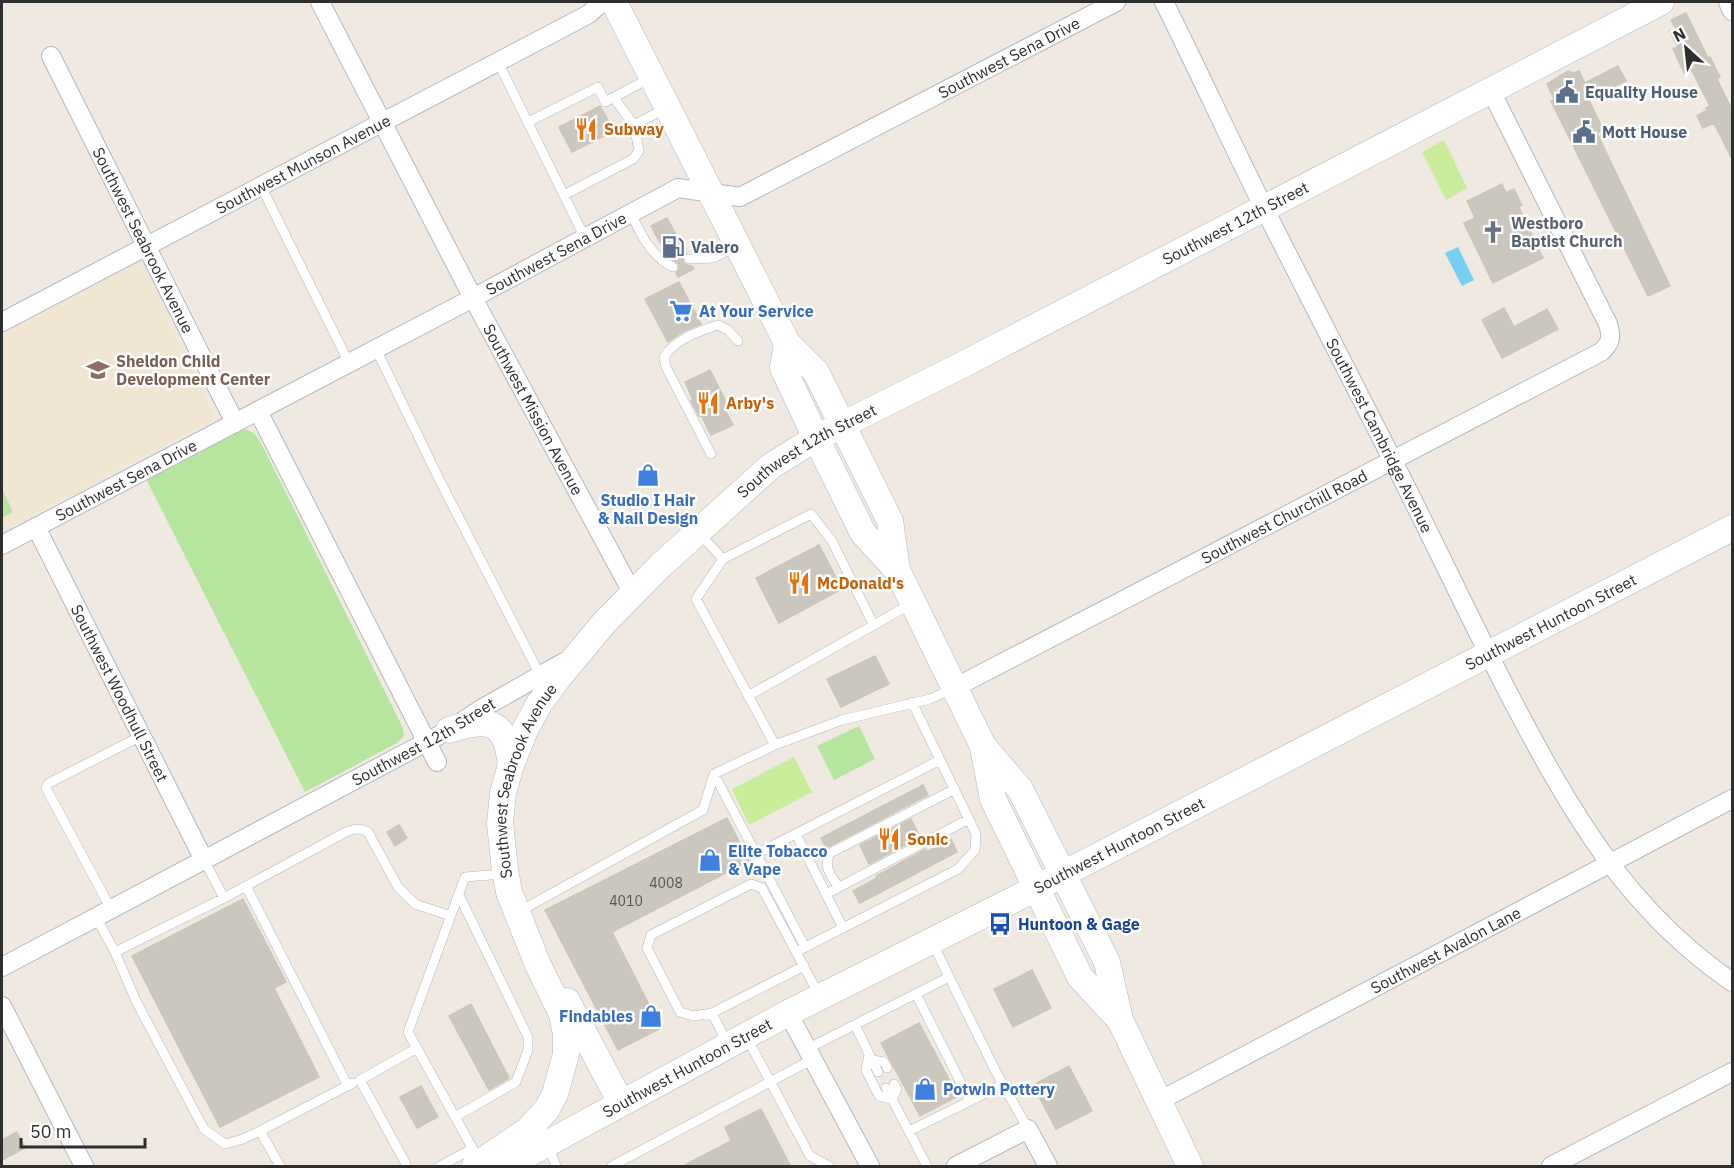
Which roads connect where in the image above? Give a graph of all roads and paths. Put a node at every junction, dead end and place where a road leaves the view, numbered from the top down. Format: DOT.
graph roads {
  1 [pos="321,2"];
  2 [pos="602,2"];
  3 [pos="614,2"];
  4 [pos="1116,2"];
  5 [pos="1164,2"];
  6 [pos="1661,2"];
  7 [pos="1728,2"];
  8 [pos="1732,11"];
  9 [pos="51,56"];
  10 [pos="498,62"];
  11 [pos="652,77"];
  12 [pos="1491,91"];
  13 [pos="614,98"];
  14 [pos="667,108"];
  15 [pos="528,122"];
  16 [pos="382,123"];
  17 [pos="634,125"];
  18 [pos="261,186"];
  19 [pos="710,191"];
  20 [pos="564,195"];
  21 [pos="1264,208"];
  22 [pos="631,213"];
  23 [pos="585,238"];
  24 [pos="146,246"];
  25 [pos="738,246"];
  26 [pos="689,260"];
  27 [pos="673,267"];
  28 [pos="473,298"];
  29 [pos="2,322"];
  30 [pos="738,341"];
  31 [pos="787,343"];
  32 [pos="376,349"];
  33 [pos="349,363"];
  34 [pos="258,411"];
  35 [pos="235,423"];
  36 [pos="842,424"];
  37 [pos="816,438"];
  38 [pos="711,453"];
  39 [pos="1393,460"];
  40 [pos="36,527"];
  41 [pos="1732,528"];
  42 [pos="698,531"];
  43 [pos="2,545"];
  44 [pos="723,559"];
  45 [pos="897,570"];
  46 [pos="633,594"];
  47 [pos="914,603"];
  48 [pos="873,624"];
  49 [pos="582,649"];
  50 [pos="1488,654"];
  51 [pos="541,677"];
  52 [pos="954,688"];
  53 [pos="748,696"];
  54 [pos="912,702"];
  55 [pos="141,736"];
  56 [pos="438,736"];
  57 [pos="775,745"];
  58 [pos="983,746"];
  59 [pos="940,760"];
  60 [pos="437,762"];
  61 [pos="511,765"];
  62 [pos="714,774"];
  63 [pos="954,789"];
  64 [pos="1732,799"];
  65 [pos="969,819"];
  66 [pos="796,834"];
  67 [pos="756,854"];
  68 [pos="204,860"];
  69 [pos="1609,864"];
  70 [pos="506,873"];
  71 [pos="1062,874"];
  72 [pos="246,886"];
  73 [pos="839,887"];
  74 [pos="1036,887"];
  75 [pos="826,894"];
  76 [pos="459,895"];
  77 [pos="225,898"];
  78 [pos="104,913"];
  79 [pos="451,916"];
  80 [pos="520,918"];
  81 [pos="843,928"];
  82 [pos="931,941"];
  83 [pos="805,947"];
  84 [pos="115,952"];
  85 [pos="796,952"];
  86 [pos="804,966"];
  87 [pos="2,967"];
  88 [pos="949,977"];
  89 [pos="1732,982"];
  90 [pos="916,994"];
  91 [pos="820,998"];
  92 [pos="2,1006"];
  93 [pos="712,1013"];
  94 [pos="788,1013"];
  95 [pos="1120,1020"];
  96 [pos="855,1025"];
  97 [pos="737,1041"];
  98 [pos="417,1048"];
  99 [pos="810,1054"];
  100 [pos="871,1057"];
  101 [pos="882,1070"];
  102 [pos="1732,1072"];
  103 [pos="360,1080"];
  104 [pos="770,1082"];
  105 [pos="1003,1084"];
  106 [pos="348,1086"];
  107 [pos="890,1086"];
  108 [pos="892,1099"];
  109 [pos="970,1101"];
  110 [pos="1158,1101"];
  111 [pos="621,1103"];
  112 [pos="455,1117"];
  113 [pos="1028,1129"];
  114 [pos="260,1131"];
  115 [pos="909,1131"];
  116 [pos="552,1156"];
  117 [pos="477,1161"];
  118 [pos="405,1166"];
  119 [pos="869,1166"];
  120 [pos="84,1167"];
  121 [pos="280,1167"];
  122 [pos="440,1167"];
  123 [pos="506,1167"];
  124 [pos="612,1167"];
  125 [pos="830,1167"];
  126 [pos="927,1167"];
  127 [pos="956,1167"];
  128 [pos="1048,1167"];
  129 [pos="1190,1167"];
  130 [pos="1551,1167"];
  1 -- 16 [label="street, Southwest Mission Avenue"];
  2 -- 10 [label="street, Southwest Munson Avenue"];
  3 -- 11 [label="main road"];
  4 -- 19 [label="street, Southwest Sena Drive"];
  5 -- 21 [label="street, Southwest Cambridge Avenue"];
  6 -- 12 [label="main road, Southwest 12th Street"];
  7 -- 8 [label="street"];
  9 -- 24 [label="street, Southwest Seabrook Avenue"];
  10 -- 15 [label="lane"];
  10 -- 16 [label="street, Southwest Munson Avenue"];
  11 -- 13 [label="lane"];
  11 -- 14 [label="main road"];
  12 -- 21 [label="main road, Southwest 12th Street"];
  12 -- 39 [label="street, Southwest Churchill Road"];
  13 -- 15 [label="lane"];
  13 -- 17 [label="lane"];
  14 -- 17 [label="lane"];
  14 -- 19 [label="main road"];
  15 -- 20 [label="lane"];
  16 -- 18 [label="street, Southwest Munson Avenue"];
  16 -- 28 [label="street, Southwest Mission Avenue"];
  17 -- 20 [label="lane"];
  18 -- 24 [label="street, Southwest Munson Avenue"];
  18 -- 33 [label="lane"];
  19 -- 22 [label="street, Southwest Sena Drive"];
  19 -- 25 [label="main road"];
  20 -- 23 [label="lane"];
  21 -- 36 [label="main road, Southwest 12th Street"];
  21 -- 39 [label="street, Southwest Cambridge Avenue"];
  22 -- 23 [label="street, Southwest Sena Drive"];
  22 -- 27 [label="lane"];
  23 -- 28 [label="street, Southwest Sena Drive"];
  24 -- 29 [label="street, Southwest Munson Avenue"];
  24 -- 35 [label="street, Southwest Seabrook Avenue"];
  25 -- 26 [label="lane"];
  25 -- 31 [label="main road"];
  28 -- 32 [label="street, Southwest Sena Drive"];
  28 -- 46 [label="street, Southwest Mission Avenue"];
  30 -- 38 [label="lane"];
  31 -- 36 [label="main road"];
  31 -- 37 [label="main road"];
  32 -- 33 [label="street, Southwest Sena Drive"];
  32 -- 51 [label="lane"];
  33 -- 34 [label="street, Southwest Sena Drive"];
  34 -- 35 [label="street, Southwest Sena Drive"];
  34 -- 56 [label="street"];
  35 -- 40 [label="street, Southwest Sena Drive"];
  36 -- 37 [label="main road, Southwest 12th Street"];
  36 -- 45 [label="main road"];
  37 -- 42 [label="main road, Southwest 12th Street"];
  37 -- 45 [label="main road"];
  39 -- 50 [label="street, Southwest Cambridge Avenue"];
  39 -- 52 [label="street, Southwest Churchill Road"];
  40 -- 43 [label="street, Southwest Sena Drive"];
  40 -- 55 [label="street, Southwest Woodhull Street"];
  41 -- 50 [label="main road, Southwest Huntoon Street"];
  42 -- 44 [label="lane"];
  42 -- 46 [label="main road, Southwest 12th Street"];
  44 -- 48 [label="lane"];
  44 -- 53 [label="lane"];
  45 -- 47 [label="main road"];
  46 -- 49 [label="main road, Southwest 12th Street"];
  47 -- 48 [label="lane"];
  47 -- 52 [label="main road"];
  48 -- 53 [label="lane"];
  49 -- 51 [label="street, Southwest 12th Street"];
  49 -- 61 [label="main road, Southwest Seabrook Avenue"];
  50 -- 69 [label="street, Southwest Cambridge Avenue"];
  50 -- 71 [label="main road, Southwest Huntoon Street"];
  51 -- 56 [label="street, Southwest 12th Street"];
  52 -- 54 [label="lane"];
  52 -- 58 [label="main road"];
  53 -- 57 [label="lane"];
  54 -- 57 [label="lane"];
  54 -- 59 [label="lane"];
  55 -- 68 [label="street, Southwest Woodhull Street"];
  55 -- 78 [label="lane"];
  56 -- 60 [label="street"];
  56 -- 61 [label="main road"];
  56 -- 68 [label="street, Southwest 12th Street"];
  57 -- 62 [label="lane"];
  58 -- 71 [label="main road"];
  58 -- 74 [label="main road"];
  59 -- 63 [label="lane"];
  59 -- 66 [label="lane"];
  61 -- 70 [label="main road, Southwest Seabrook Avenue"];
  62 -- 67 [label="lane"];
  62 -- 80 [label="lane"];
  63 -- 65 [label="lane"];
  63 -- 73 [label="lane"];
  64 -- 69 [label="street, Southwest Avalon Lane"];
  65 -- 73 [label="lane"];
  65 -- 81 [label="lane"];
  66 -- 67 [label="lane"];
  66 -- 75 [label="lane"];
  67 -- 83 [label="lane"];
  68 -- 77 [label="lane"];
  68 -- 78 [label="street, Southwest 12th Street"];
  69 -- 89 [label="street, Southwest Cambridge Avenue"];
  69 -- 110 [label="street, Southwest Avalon Lane"];
  70 -- 76 [label="lane"];
  70 -- 80 [label="main road, Southwest Seabrook Avenue"];
  71 -- 74 [label="main road, Southwest Huntoon Street"];
  71 -- 95 [label="main road"];
  72 -- 77 [label="lane"];
  72 -- 79 [label="lane"];
  72 -- 106 [label="lane"];
  73 -- 75 [label="lane"];
  74 -- 82 [label="main road, Southwest Huntoon Street"];
  74 -- 95 [label="main road"];
  75 -- 81 [label="lane"];
  76 -- 79 [label="lane"];
  76 -- 112 [label="lane"];
  77 -- 84 [label="lane"];
  78 -- 84 [label="lane"];
  78 -- 87 [label="street, Southwest 12th Street"];
  79 -- 98 [label="lane"];
  80 -- 111 [label="main road, Southwest Seabrook Avenue"];
  80 -- 117 [label="main road, Southwest Seabrook Avenue"];
  81 -- 83 [label="lane"];
  82 -- 88 [label="lane"];
  82 -- 91 [label="main road, Southwest Huntoon Street"];
  83 -- 85 [label="lane"];
  84 -- 114 [label="lane"];
  85 -- 86 [label="lane"];
  85 -- 93 [label="lane"];
  86 -- 91 [label="lane"];
  86 -- 93 [label="lane"];
  88 -- 90 [label="lane"];
  88 -- 105 [label="lane"];
  90 -- 96 [label="lane"];
  90 -- 109 [label="lane"];
  91 -- 94 [label="main road, Southwest Huntoon Street"];
  92 -- 120 [label="street"];
  93 -- 97 [label="lane"];
  94 -- 97 [label="main road, Southwest Huntoon Street"];
  94 -- 99 [label="street"];
  95 -- 110 [label="main road"];
  96 -- 99 [label="lane"];
  96 -- 100 [label="lane"];
  97 -- 104 [label="lane"];
  97 -- 111 [label="main road, Southwest Huntoon Street"];
  98 -- 103 [label="lane"];
  98 -- 112 [label="lane"];
  99 -- 104 [label="lane"];
  99 -- 119 [label="street"];
  100 -- 101 [label="lane"];
  100 -- 108 [label="lane"];
  102 -- 130 [label="street"];
  103 -- 106 [label="lane"];
  103 -- 118 [label="lane"];
  104 -- 124 [label="lane"];
  104 -- 125 [label="lane"];
  105 -- 109 [label="lane"];
  105 -- 113 [label="lane"];
  106 -- 114 [label="lane"];
  107 -- 108 [label="lane"];
  108 -- 115 [label="lane"];
  109 -- 115 [label="lane"];
  110 -- 129 [label="main road"];
  111 -- 116 [label="main road, Southwest Huntoon Street"];
  112 -- 117 [label="lane"];
  113 -- 127 [label="street"];
  113 -- 128 [label="street"];
  114 -- 121 [label="lane"];
  115 -- 126 [label="lane"];
  116 -- 123 [label="main road, Southwest Huntoon Street"];
  117 -- 122 [label="lane"];
}
